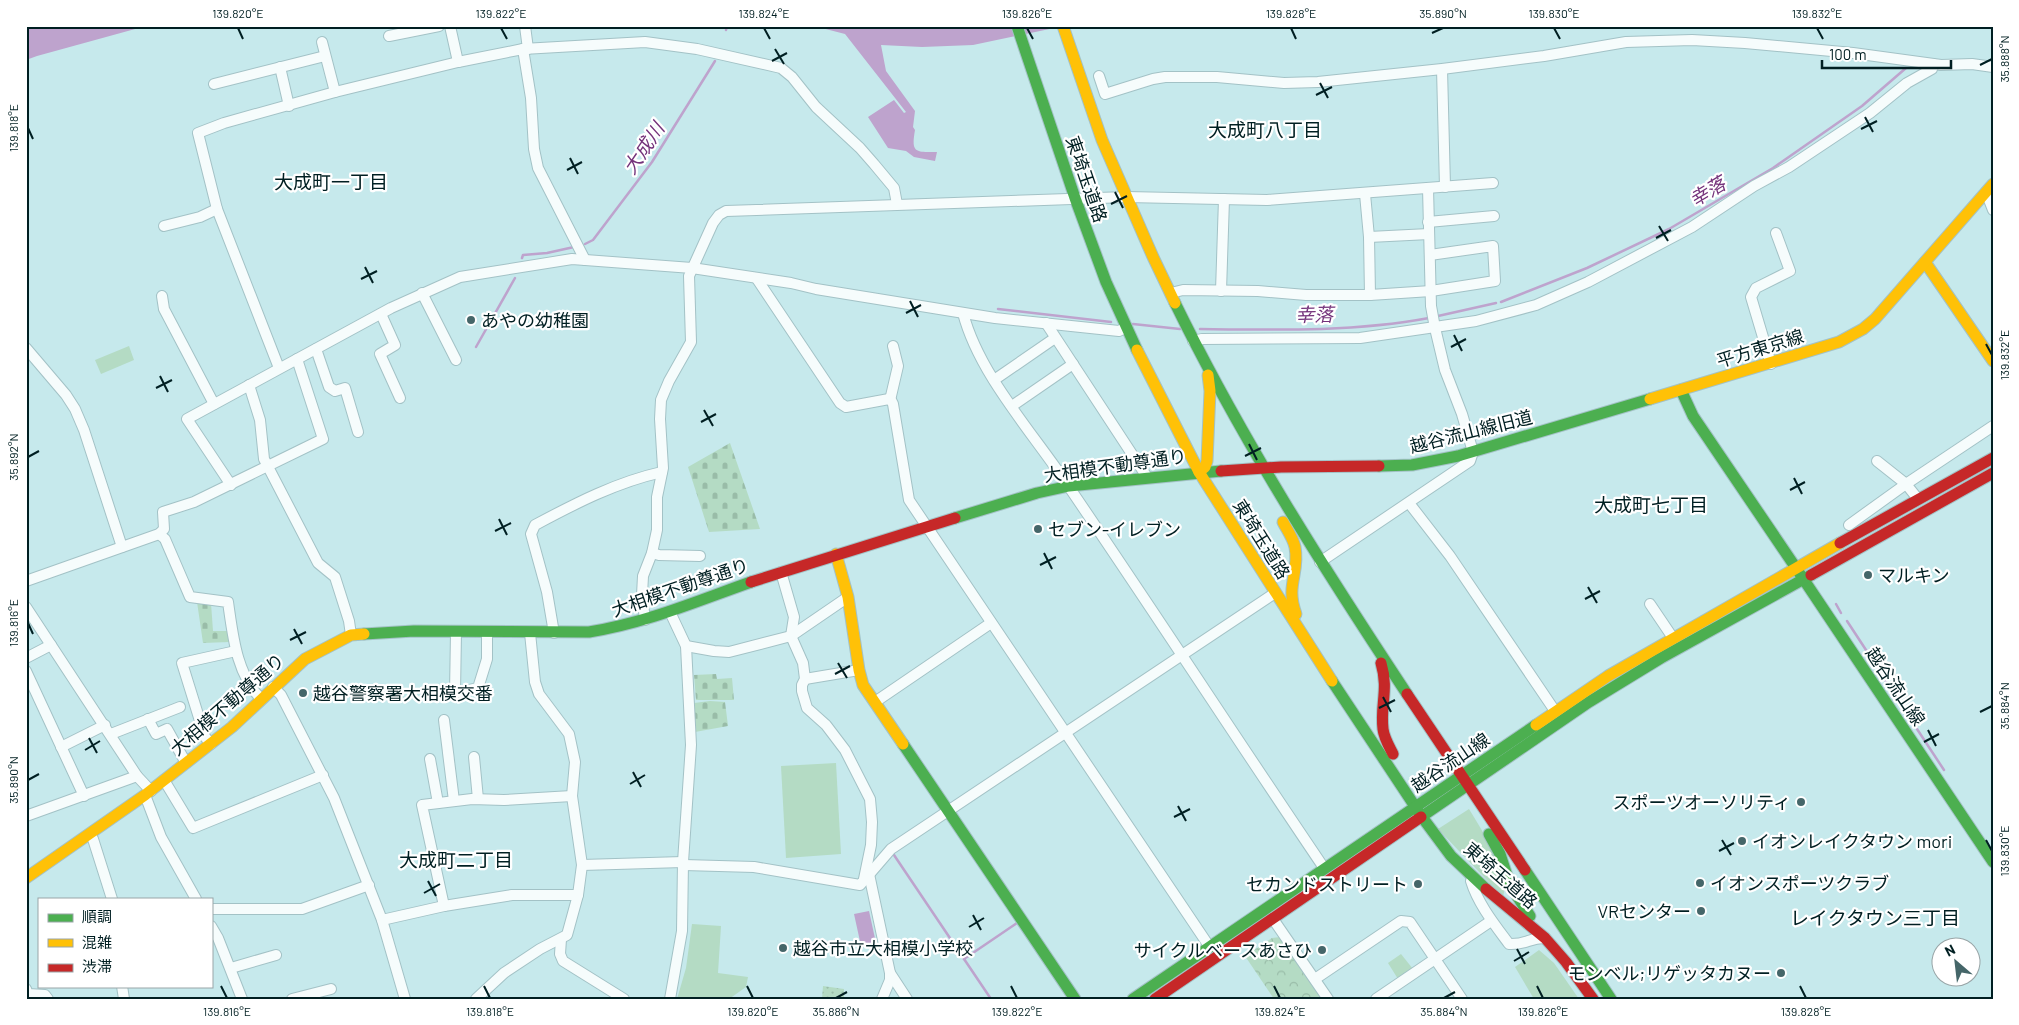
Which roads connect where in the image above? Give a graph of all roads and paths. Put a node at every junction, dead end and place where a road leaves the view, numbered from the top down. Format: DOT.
graph roads {
  1 [pos="439,26"];
  2 [pos="450,26"];
  3 [pos="525,26"];
  4 [pos="1017,26"];
  5 [pos="1063,26"];
  6 [pos="389,36"];
  7 [pos="322,42"];
  8 [pos="526,49"];
  9 [pos="326,56"];
  10 [pos="458,62"];
  11 [pos="1933,64"];
  12 [pos="280,67"];
  13 [pos="1993,67"];
  14 [pos="1442,69"];
  15 [pos="1099,76"];
  16 [pos="214,84"];
  17 [pos="335,92"];
  18 [pos="289,106"];
  19 [pos="1493,183"];
  20 [pos="1445,187"];
  21 [pos="1428,188"];
  22 [pos="1989,188"];
  23 [pos="1365,194"];
  24 [pos="1126,197"];
  25 [pos="1075,198"];
  26 [pos="1224,199"];
  27 [pos="897,204"];
  28 [pos="217,209"];
  29 [pos="1993,210"];
  30 [pos="1494,216"];
  31 [pos="1428,222"];
  32 [pos="164,226"];
  33 [pos="1776,233"];
  34 [pos="1429,234"];
  35 [pos="1369,237"];
  36 [pos="1430,255"];
  37 [pos="585,260"];
  38 [pos="1925,262"];
  39 [pos="692,268"];
  40 [pos="757,278"];
  41 [pos="1221,291"];
  42 [pos="1431,291"];
  43 [pos="422,293"];
  44 [pos="1171,293"];
  45 [pos="1370,295"];
  46 [pos="162,296"];
  47 [pos="963,313"];
  48 [pos="381,314"];
  49 [pos="1046,323"];
  50 [pos="1125,328"];
  51 [pos="1434,328"];
  52 [pos="1055,338"];
  53 [pos="1193,341"];
  54 [pos="893,346"];
  55 [pos="26,348"];
  56 [pos="316,349"];
  57 [pos="297,359"];
  58 [pos="456,360"];
  59 [pos="1993,361"];
  60 [pos="1073,364"];
  61 [pos="1771,364"];
  62 [pos="1206,366"];
  63 [pos="279,368"];
  64 [pos="994,380"];
  65 [pos="250,385"];
  66 [pos="1681,390"];
  67 [pos="400,398"];
  68 [pos="890,398"];
  69 [pos="214,404"];
  70 [pos="1012,406"];
  71 [pos="1993,426"];
  72 [pos="358,432"];
  73 [pos="1473,452"];
  74 [pos="1993,458"];
  75 [pos="1877,461"];
  76 [pos="267,466"];
  77 [pos="1264,468"];
  78 [pos="662,472"];
  79 [pos="1200,472"];
  80 [pos="1993,473"];
  81 [pos="1146,477"];
  82 [pos="231,484"];
  83 [pos="1906,484"];
  84 [pos="1069,486"];
  85 [pos="1918,499"];
  86 [pos="1409,503"];
  87 [pos="1848,525"];
  88 [pos="928,526"];
  89 [pos="159,534"];
  90 [pos="122,547"];
  91 [pos="652,553"];
  92 [pos="836,554"];
  93 [pos="700,556"];
  94 [pos="1320,562"];
  95 [pos="1796,568"];
  96 [pos="781,572"];
  97 [pos="1803,579"];
  98 [pos="26,582"];
  99 [pos="1275,593"];
  100 [pos="848,597"];
  101 [pos="1650,604"];
  102 [pos="26,607"];
  103 [pos="670,612"];
  104 [pos="645,620"];
  105 [pos="991,623"];
  106 [pos="456,632"];
  107 [pos="488,632"];
  108 [pos="530,633"];
  109 [pos="554,633"];
  110 [pos="351,635"];
  111 [pos="791,636"];
  112 [pos="1369,637"];
  113 [pos="1673,638"];
  114 [pos="51,645"];
  115 [pos="686,646"];
  116 [pos="1310,646"];
  117 [pos="236,651"];
  118 [pos="1180,656"];
  119 [pos="26,658"];
  120 [pos="859,670"];
  121 [pos="26,671"];
  122 [pos="805,679"];
  123 [pos="274,687"];
  124 [pos="260,699"];
  125 [pos="875,702"];
  126 [pos="180,707"];
  127 [pos="1555,711"];
  128 [pos="148,719"];
  129 [pos="444,720"];
  130 [pos="108,729"];
  131 [pos="1065,733"];
  132 [pos="211,744"];
  133 [pos="61,747"];
  134 [pos="474,758"];
  135 [pos="430,760"];
  136 [pos="186,763"];
  137 [pos="323,775"];
  138 [pos="137,776"];
  139 [pos="164,780"];
  140 [pos="1464,782"];
  141 [pos="148,793"];
  142 [pos="84,796"];
  143 [pos="572,796"];
  144 [pos="478,799"];
  145 [pos="454,801"];
  146 [pos="438,803"];
  147 [pos="1418,804"];
  148 [pos="948,811"];
  149 [pos="26,816"];
  150 [pos="1422,817"];
  151 [pos="90,834"];
  152 [pos="1993,862"];
  153 [pos="684,863"];
  154 [pos="582,865"];
  155 [pos="1324,868"];
  156 [pos="1470,876"];
  157 [pos="26,878"];
  158 [pos="866,879"];
  159 [pos="369,885"];
  160 [pos="578,895"];
  161 [pos="112,898"];
  162 [pos="195,898"];
  163 [pos="444,906"];
  164 [pos="212,909"];
  165 [pos="1273,919"];
  166 [pos="382,920"];
  167 [pos="1492,921"];
  168 [pos="212,928"];
  169 [pos="1545,938"];
  170 [pos="561,939"];
  171 [pos="1209,946"];
  172 [pos="276,955"];
  173 [pos="1436,959"];
  174 [pos="230,968"];
  175 [pos="890,973"];
  176 [pos="1315,980"];
  177 [pos="26,989"];
  178 [pos="331,989"];
  179 [pos="48,999"];
  180 [pos="242,999"];
  181 [pos="292,999"];
  182 [pos="405,999"];
  183 [pos="476,999"];
  184 [pos="624,999"];
  185 [pos="670,999"];
  186 [pos="882,999"];
  187 [pos="907,999"];
  188 [pos="1075,999"];
  189 [pos="1132,999"];
  190 [pos="1155,999"];
  191 [pos="1328,999"];
  192 [pos="1376,999"];
  193 [pos="1462,999"];
  194 [pos="1593,999"];
  195 [pos="1611,999"];
  1 -- 6 [label="street"];
  2 -- 10 [label="street"];
  3 -- 8 [label="street"];
  4 -- 25 [label="main road, 東埼玉道路"];
  5 -- 24 [label="main road, 東埼玉道路"];
  7 -- 9 [label="street"];
  8 -- 10 [label="street"];
  8 -- 27 [label="street"];
  8 -- 37 [label="street"];
  9 -- 12 [label="street"];
  9 -- 17 [label="street"];
  10 -- 17 [label="street"];
  11 -- 13 [label="street"];
  11 -- 14 [label="street"];
  11 -- 51 [label="street"];
  12 -- 16 [label="street"];
  12 -- 18 [label="street"];
  14 -- 15 [label="street"];
  14 -- 20 [label="street"];
  17 -- 18 [label="street"];
  18 -- 28 [label="street"];
  19 -- 20 [label="street"];
  20 -- 21 [label="street"];
  21 -- 23 [label="street"];
  21 -- 31 [label="street"];
  22 -- 29 [label="street"];
  22 -- 38 [label="main road, 平方東京線"];
  23 -- 26 [label="street"];
  23 -- 35 [label="street"];
  24 -- 25 [label="street"];
  24 -- 26 [label="street"];
  24 -- 44 [label="main road, 東埼玉道路"];
  25 -- 27 [label="street"];
  25 -- 50 [label="main road, 東埼玉道路"];
  26 -- 41 [label="street"];
  27 -- 39 [label="street"];
  28 -- 32 [label="street"];
  28 -- 63 [label="street"];
  30 -- 31 [label="street"];
  31 -- 34 [label="street"];
  33 -- 61 [label="street"];
  34 -- 35 [label="street"];
  34 -- 36 [label="street"];
  35 -- 45 [label="street"];
  36 -- 42 [label="street"];
  36 -- 42 [label="street"];
  37 -- 39 [label="street"];
  37 -- 43 [label="street"];
  38 -- 59 [label="main road"];
  38 -- 61 [label="main road, 平方東京線"];
  39 -- 40 [label="street"];
  39 -- 78 [label="street"];
  40 -- 47 [label="street"];
  40 -- 68 [label="street"];
  41 -- 44 [label="street"];
  41 -- 45 [label="street"];
  42 -- 45 [label="street"];
  42 -- 51 [label="street"];
  43 -- 48 [label="street"];
  43 -- 58 [label="street"];
  44 -- 53 [label="main road, 東埼玉道路"];
  46 -- 69 [label="street"];
  47 -- 49 [label="street"];
  47 -- 64 [label="street"];
  48 -- 56 [label="street"];
  48 -- 67 [label="street"];
  49 -- 50 [label="street"];
  49 -- 52 [label="street"];
  50 -- 79 [label="main road, 東埼玉道路"];
  51 -- 53 [label="street"];
  51 -- 73 [label="street"];
  52 -- 60 [label="street"];
  52 -- 64 [label="street"];
  53 -- 62 [label="main road, 東埼玉道路"];
  54 -- 68 [label="street"];
  55 -- 90 [label="street"];
  56 -- 57 [label="street"];
  56 -- 72 [label="street"];
  57 -- 63 [label="street"];
  57 -- 76 [label="street"];
  60 -- 70 [label="street"];
  60 -- 81 [label="street"];
  61 -- 66 [label="main road, 平方東京線"];
  62 -- 77 [label="main road, 東埼玉道路"];
  62 -- 79 [label="main road"];
  63 -- 65 [label="street"];
  64 -- 70 [label="street"];
  65 -- 69 [label="street"];
  65 -- 76 [label="street"];
  66 -- 73 [label="main road, 越谷流山線旧道"];
  66 -- 95 [label="main road"];
  68 -- 88 [label="street"];
  69 -- 82 [label="street"];
  70 -- 84 [label="street"];
  71 -- 83 [label="street"];
  73 -- 77 [label="main road, 越谷流山線旧道"];
  73 -- 86 [label="street"];
  74 -- 85 [label="main road, 越谷流山線"];
  75 -- 83 [label="street"];
  76 -- 82 [label="street"];
  76 -- 110 [label="street"];
  77 -- 79 [label="main road, 大相模不動尊通り"];
  77 -- 94 [label="main road, 東埼玉道路"];
  77 -- 116 [label="main road"];
  78 -- 91 [label="street"];
  78 -- 109 [label="street"];
  79 -- 81 [label="main road, 大相模不動尊通り"];
  79 -- 99 [label="main road, 東埼玉道路"];
  80 -- 97 [label="main road, 越谷流山線"];
  81 -- 84 [label="main road, 大相模不動尊通り"];
  82 -- 89 [label="street"];
  83 -- 85 [label="street"];
  83 -- 87 [label="street"];
  84 -- 88 [label="main road, 大相模不動尊通り"];
  84 -- 118 [label="street"];
  85 -- 95 [label="main road, 越谷流山線"];
  86 -- 94 [label="street"];
  86 -- 127 [label="street"];
  88 -- 92 [label="main road, 大相模不動尊通り"];
  88 -- 105 [label="street"];
  89 -- 90 [label="street"];
  89 -- 117 [label="street"];
  90 -- 98 [label="street"];
  91 -- 93 [label="street"];
  91 -- 104 [label="street"];
  92 -- 96 [label="main road, 大相模不動尊通り"];
  92 -- 100 [label="main road"];
  94 -- 112 [label="main road, 東埼玉道路"];
  95 -- 97 [label="main road, 越谷流山線"];
  95 -- 113 [label="main road, 越谷流山線"];
  96 -- 103 [label="main road, 大相模不動尊通り"];
  96 -- 111 [label="street"];
  97 -- 140 [label="main road, 越谷流山線"];
  97 -- 152 [label="main road, 越谷流山線"];
  99 -- 116 [label="main road, 東埼玉道路"];
  99 -- 118 [label="street"];
  100 -- 111 [label="street"];
  100 -- 120 [label="main road"];
  101 -- 113 [label="street"];
  102 -- 114 [label="street"];
  103 -- 104 [label="main road, 大相模不動尊通り"];
  103 -- 115 [label="street"];
  104 -- 109 [label="main road, 大相模不動尊通り"];
  105 -- 125 [label="street"];
  105 -- 131 [label="street"];
  106 -- 107 [label="main road, 大相模不動尊通り"];
  106 -- 107 [label="street"];
  106 -- 110 [label="main road, 大相模不動尊通り"];
  107 -- 108 [label="main road, 大相模不動尊通り"];
  108 -- 109 [label="main road, 大相模不動尊通り"];
  108 -- 143 [label="street"];
  110 -- 123 [label="main road, 大相模不動尊通り"];
  111 -- 115 [label="street"];
  111 -- 122 [label="street"];
  112 -- 140 [label="main road, 東埼玉道路"];
  112 -- 147 [label="main road"];
  113 -- 127 [label="main road, 越谷流山線"];
  114 -- 119 [label="street"];
  114 -- 130 [label="street"];
  115 -- 153 [label="street"];
  116 -- 147 [label="main road, 東埼玉道路"];
  117 -- 124 [label="street"];
  117 -- 132 [label="street"];
  118 -- 131 [label="street"];
  118 -- 155 [label="street"];
  120 -- 122 [label="street"];
  120 -- 125 [label="main road"];
  121 -- 133 [label="street"];
  122 -- 158 [label="street"];
  123 -- 124 [label="main road, 大相模不動尊通り"];
  123 -- 137 [label="street"];
  124 -- 132 [label="main road, 大相模不動尊通り"];
  125 -- 148 [label="main road"];
  126 -- 128 [label="street"];
  127 -- 140 [label="main road, 越谷流山線"];
  128 -- 130 [label="street"];
  128 -- 136 [label="street"];
  129 -- 145 [label="street"];
  130 -- 133 [label="street"];
  130 -- 138 [label="street"];
  131 -- 148 [label="street"];
  131 -- 171 [label="street"];
  132 -- 136 [label="main road, 大相模不動尊通り"];
  133 -- 142 [label="street"];
  134 -- 144 [label="street"];
  135 -- 146 [label="street"];
  136 -- 139 [label="main road, 大相模不動尊通り"];
  137 -- 139 [label="street"];
  137 -- 159 [label="street"];
  138 -- 141 [label="street"];
  138 -- 142 [label="street"];
  139 -- 141 [label="main road, 大相模不動尊通り"];
  140 -- 147 [label="main road, 越谷流山線"];
  140 -- 150 [label="main road, 越谷流山線"];
  140 -- 169 [label="main road"];
  140 -- 195 [label="main road, 東埼玉道路"];
  141 -- 151 [label="main road, 大相模不動尊通り"];
  141 -- 162 [label="street"];
  142 -- 149 [label="street"];
  143 -- 144 [label="street"];
  143 -- 154 [label="street"];
  144 -- 145 [label="street"];
  145 -- 146 [label="street"];
  146 -- 163 [label="street"];
  147 -- 150 [label="main road, 東埼玉道路"];
  147 -- 155 [label="main road, 越谷流山線"];
  148 -- 158 [label="street"];
  148 -- 188 [label="main road"];
  150 -- 156 [label="main road, 東埼玉道路"];
  150 -- 165 [label="main road, 越谷流山線"];
  151 -- 157 [label="main road, 大相模不動尊通り"];
  151 -- 161 [label="street"];
  153 -- 154 [label="street"];
  153 -- 158 [label="street"];
  153 -- 185 [label="street"];
  154 -- 160 [label="street"];
  155 -- 171 [label="main road, 越谷流山線"];
  156 -- 167 [label="street"];
  156 -- 169 [label="main road, 東埼玉道路"];
  158 -- 175 [label="street"];
  159 -- 164 [label="street"];
  159 -- 166 [label="street"];
  160 -- 163 [label="street"];
  160 -- 170 [label="street"];
  163 -- 166 [label="street"];
  165 -- 176 [label="street"];
  165 -- 190 [label="main road, 越谷流山線"];
  166 -- 182 [label="street"];
  167 -- 169 [label="street"];
  167 -- 173 [label="street"];
  168 -- 174 [label="street"];
  169 -- 194 [label="main road, 東埼玉道路"];
  170 -- 183 [label="street"];
  170 -- 184 [label="street"];
  171 -- 189 [label="main road, 越谷流山線"];
  172 -- 174 [label="street"];
  173 -- 176 [label="street"];
  173 -- 192 [label="street"];
  173 -- 193 [label="street"];
  174 -- 180 [label="street"];
  175 -- 186 [label="street"];
  175 -- 187 [label="street"];
  176 -- 191 [label="street"];
  177 -- 179 [label="street"];
  178 -- 181 [label="street"];
}
